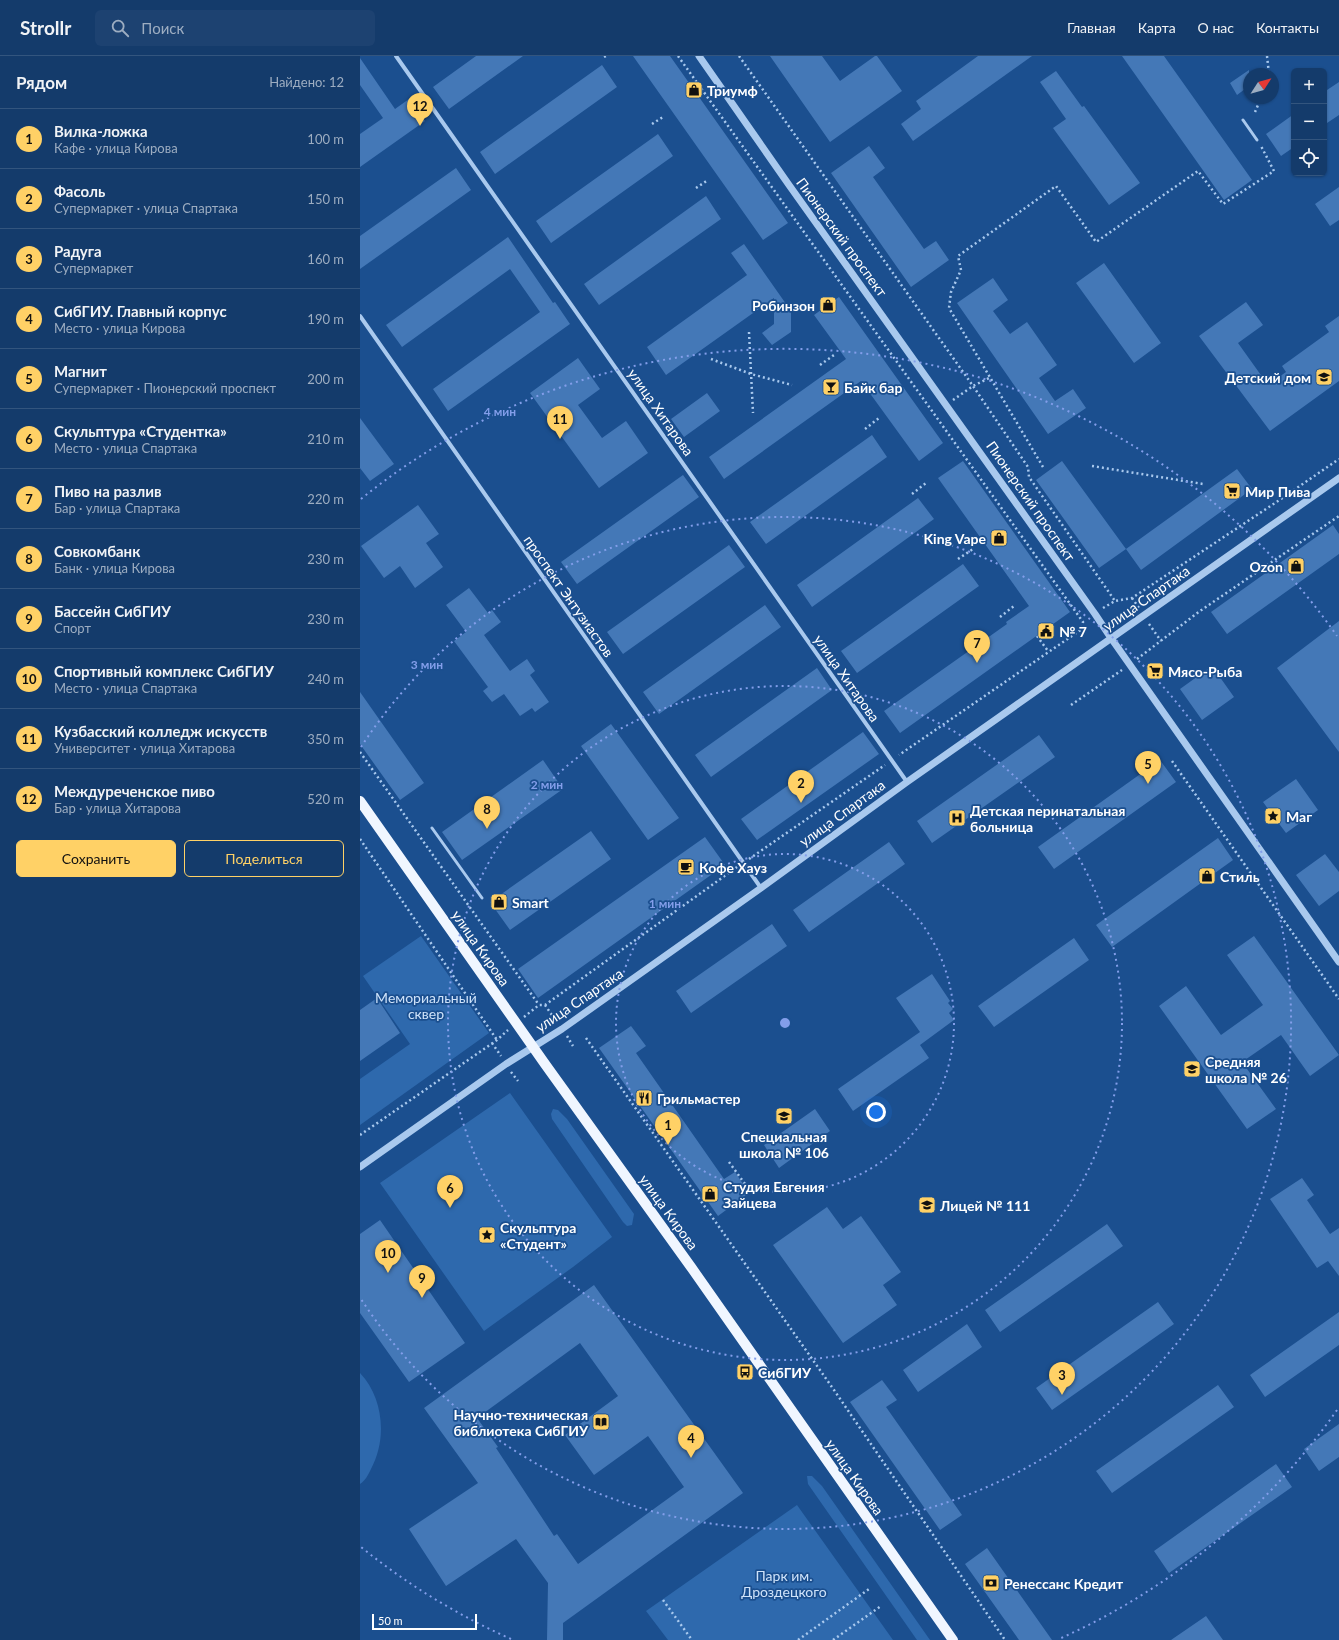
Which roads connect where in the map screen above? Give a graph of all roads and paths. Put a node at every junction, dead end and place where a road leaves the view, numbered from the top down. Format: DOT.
graph roads {
  1 [pos="396,56"];
  2 [pos="678,56"];
  3 [pos="699,56"];
  4 [pos="739,56"];
  5 [pos="1267,56"];
  6 [pos="1268,68"];
  7 [pos="1258,104"];
  8 [pos="1255,112"];
  9 [pos="663,117"];
  10 [pos="1243,120"];
  11 [pos="652,124"];
  12 [pos="1257,140"];
  13 [pos="708,180"];
  14 [pos="696,188"];
  15 [pos="360,316"];
  16 [pos="749,332"];
  17 [pos="834,355"];
  18 [pos="711,359"];
  19 [pos="820,365"];
  20 [pos="751,374"];
  21 [pos="989,378"];
  22 [pos="792,385"];
  23 [pos="973,386"];
  24 [pos="946,404"];
  25 [pos="753,413"];
  26 [pos="879,418"];
  27 [pos="866,429"];
  28 [pos="1339,459"];
  29 [pos="1092,466"];
  30 [pos="1043,467"];
  31 [pos="1339,478"];
  32 [pos="926,483"];
  33 [pos="1203,484"];
  34 [pos="912,494"];
  35 [pos="1339,516"];
  36 [pos="973,548"];
  37 [pos="958,560"];
  38 [pos="1115,600"];
  39 [pos="1014,606"];
  40 [pos="1095,614"];
  41 [pos="1000,617"];
  42 [pos="1083,622"];
  43 [pos="1037,636"];
  44 [pos="1111,638"];
  45 [pos="1048,651"];
  46 [pos="1130,665"];
  47 [pos="1071,705"];
  48 [pos="360,752"];
  49 [pos="892,760"];
  50 [pos="1172,761"];
  51 [pos="907,782"];
  52 [pos="360,801"];
  53 [pos="432,828"];
  54 [pos="360,839"];
  55 [pos="743,863"];
  56 [pos="761,888"];
  57 [pos="482,898"];
  58 [pos="1339,962"];
  59 [pos="1339,999"];
  60 [pos="539,1004"];
  61 [pos="517,1023"];
  62 [pos="586,1038"];
  63 [pos="497,1040"];
  64 [pos="533,1047"];
  65 [pos="360,1135"];
  66 [pos="729,1162"];
  67 [pos="360,1167"];
  68 [pos="745,1184"];
  69 [pos="869,1589"];
  70 [pos="663,1600"];
  71 [pos="881,1606"];
  72 [pos="692,1640"];
  73 [pos="798,1640"];
  74 [pos="833,1640"];
  75 [pos="953,1640"];
  76 [pos="1005,1640"];
  1 -- 49 [label="street, улица Хитарова"];
  2 -- 42 [label="path"];
  3 -- 24 [label="street, Пионерский проспект"];
  4 -- 23 [label="path"];
  5 -- 6 [label="path"];
  7 -- 8 [label="path"];
  9 -- 11 [label="path"];
  10 -- 12 [label="lane"];
  12 -- 21 [label="path"];
  13 -- 14 [label="path"];
  15 -- 55 [label="street, проспект Энтузиастов"];
  16 -- 20 [label="path"];
  17 -- 19 [label="path"];
  18 -- 20 [label="path"];
  20 -- 22 [label="path"];
  20 -- 25 [label="path"];
  21 -- 23 [label="path"];
  21 -- 30 [label="path"];
  23 -- 24 [label="path"];
  23 -- 38 [label="path"];
  24 -- 40 [label="street, Пионерский проспект"];
  26 -- 27 [label="path"];
  28 -- 38 [label="path"];
  29 -- 33 [label="path"];
  31 -- 44 [label="street, улица Спартака"];
  32 -- 34 [label="path"];
  35 -- 46 [label="path"];
  36 -- 37 [label="path"];
  38 -- 40 [label="path"];
  39 -- 41 [label="path"];
  40 -- 42 [label="path"];
  40 -- 44 [label="street, Пионерский проспект"];
  42 -- 45 [label="path"];
  43 -- 45 [label="path"];
  44 -- 46 [label="street, Пионерский проспект"];
  44 -- 51 [label="street, улица Спартака"];
  45 -- 49 [label="path"];
  46 -- 47 [label="path"];
  46 -- 58 [label="street, Пионерский проспект"];
  48 -- 60 [label="path"];
  49 -- 51 [label="street, улица Хитарова"];
  49 -- 55 [label="path"];
  50 -- 59 [label="path"];
  51 -- 56 [label="street, улица Спартака"];
  52 -- 61 [label="main road, улица Кирова"];
  53 -- 57 [label="lane"];
  54 -- 63 [label="path"];
  55 -- 56 [label="street, проспект Энтузиастов"];
  55 -- 60 [label="path"];
  56 -- 64 [label="street, улица Спартака"];
  60 -- 61 [label="path"];
  61 -- 63 [label="path"];
  61 -- 64 [label="main road, улица Кирова"];
  62 -- 76 [label="path"];
  63 -- 65 [label="path"];
  64 -- 67 [label="street, улица Спартака"];
  64 -- 75 [label="main road, улица Кирова"];
  66 -- 68 [label="path"];
  69 -- 73 [label="path"];
  70 -- 72 [label="path"];
  71 -- 74 [label="path"];
}
